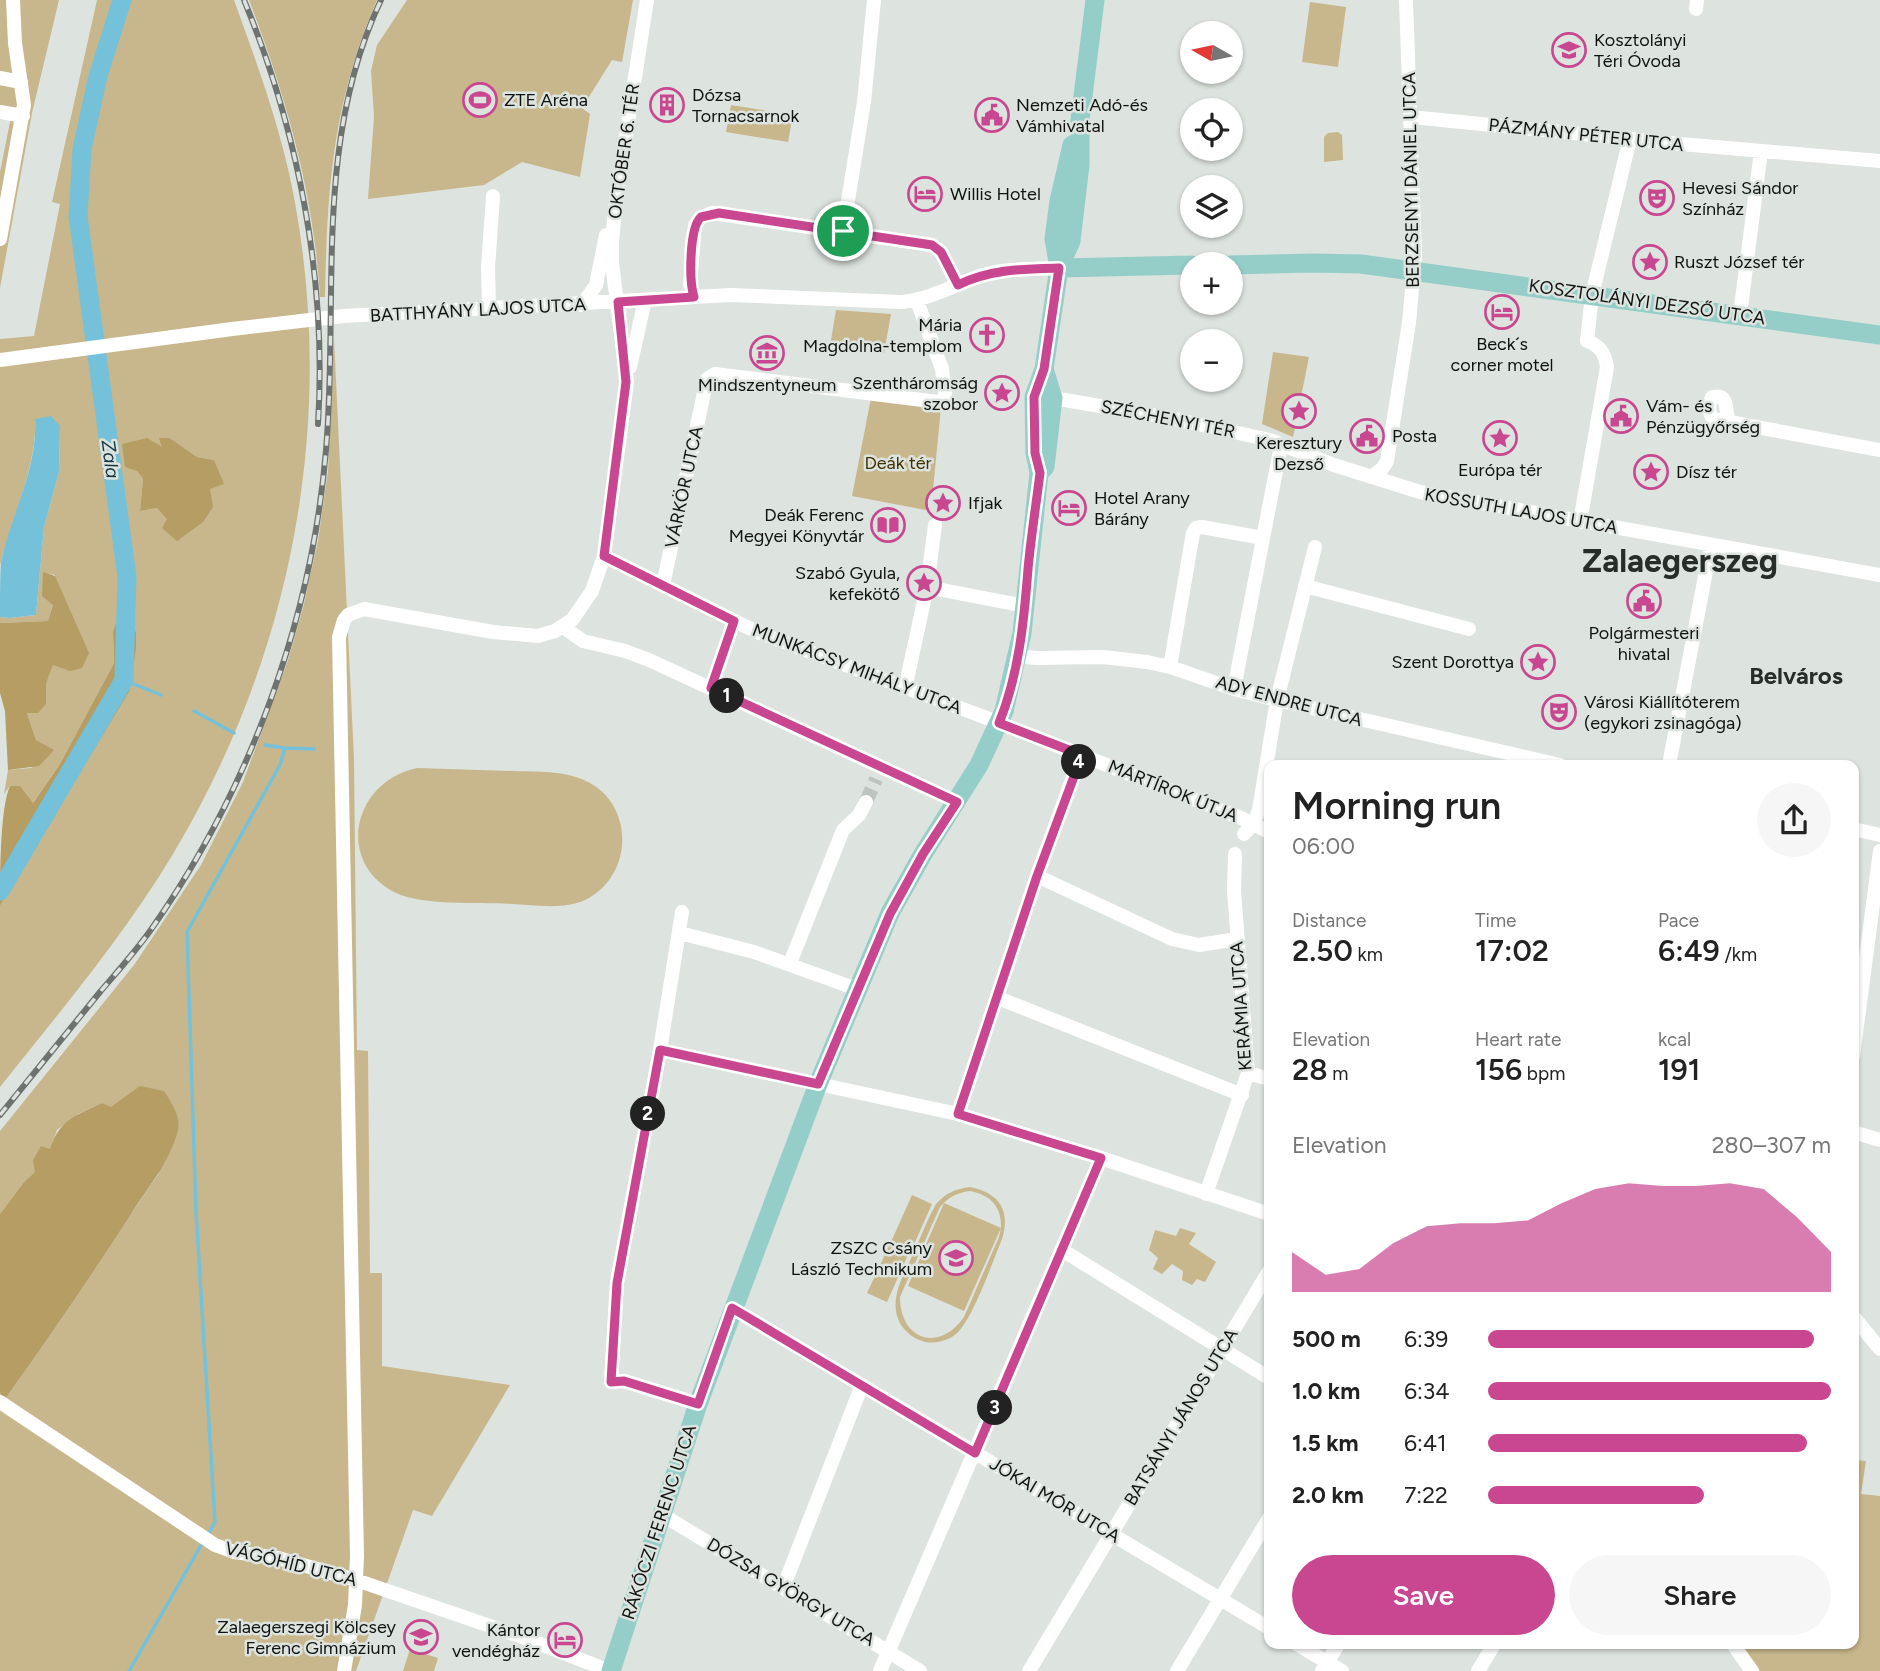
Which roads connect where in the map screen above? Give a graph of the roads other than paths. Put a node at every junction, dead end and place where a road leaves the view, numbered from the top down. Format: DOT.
graph roads {
  1 [pos="13,0"];
  2 [pos="647,0"];
  3 [pos="874,0"];
  4 [pos="1095,0"];
  5 [pos="1406,0"];
  6 [pos="0,78"];
  7 [pos="20,82"];
  8 [pos="0,112"];
  9 [pos="23,116"];
  10 [pos="1412,117"];
  11 [pos="1080,120"];
  12 [pos="1630,139"];
  13 [pos="1761,151"];
  14 [pos="1880,161"];
  15 [pos="493,196"];
  16 [pos="615,200"];
  17 [pos="843,231"];
  18 [pos="0,239"];
  19 [pos="1070,246"];
  20 [pos="1180,265"];
  21 [pos="1243,265"];
  22 [pos="1100,267"];
  23 [pos="1059,268"];
  24 [pos="1414,271"];
  25 [pos="958,285"];
  26 [pos="1592,295"];
  27 [pos="694,297"];
  28 [pos="645,300"];
  29 [pos="917,301"];
  30 [pos="618,302"];
  31 [pos="582,305"];
  32 [pos="489,309"];
  33 [pos="1740,315"];
  34 [pos="1880,335"];
  35 [pos="0,360"];
  36 [pos="1044,369"];
  37 [pos="626,382"];
  38 [pos="1053,398"];
  39 [pos="1730,422"];
  40 [pos="1282,444"];
  41 [pos="1880,450"];
  42 [pos="1040,473"];
  43 [pos="1371,477"];
  44 [pos="1580,522"];
  45 [pos="935,525"];
  46 [pos="1264,538"];
  47 [pos="1711,545"];
  48 [pos="1315,547"];
  49 [pos="604,556"];
  50 [pos="1880,575"];
  51 [pos="663,585"];
  52 [pos="1306,586"];
  53 [pos="927,587"];
  54 [pos="1025,606"];
  55 [pos="734,621"];
  56 [pos="563,627"];
  57 [pos="1469,629"];
  58 [pos="1018,656"];
  59 [pos="1170,667"];
  60 [pos="711,688"];
  61 [pos="905,688"];
  62 [pos="1234,689"];
  63 [pos="1277,700"];
  64 [pos="999,723"];
  65 [pos="1082,755"];
  66 [pos="1267,760"];
  67 [pos="1538,760"];
  68 [pos="1670,760"];
  69 [pos="1264,779"];
  70 [pos="866,802"];
  71 [pos="957,802"];
  72 [pos="1249,829"];
  73 [pos="1859,830"];
  74 [pos="1264,831"];
  75 [pos="1880,835"];
  76 [pos="1880,851"];
  77 [pos="1235,854"];
  78 [pos="1037,876"];
  79 [pos="682,912"];
  80 [pos="680,933"];
  81 [pos="1235,940"];
  82 [pos="790,963"];
  83 [pos="857,989"];
  84 [pos="998,998"];
  85 [pos="1859,1010"];
  86 [pos="660,1050"];
  87 [pos="1248,1073"];
  88 [pos="1264,1078"];
  89 [pos="818,1084"];
  90 [pos="1242,1095"];
  91 [pos="958,1114"];
  92 [pos="1859,1134"];
  93 [pos="1880,1140"];
  94 [pos="1101,1158"];
  95 [pos="1206,1194"];
  96 [pos="1264,1212"];
  97 [pos="1062,1250"];
  98 [pos="1264,1279"];
  99 [pos="732,1308"];
  100 [pos="1859,1323"];
  101 [pos="1880,1349"];
  102 [pos="1222,1350"];
  103 [pos="1264,1375"];
  104 [pos="862,1385"];
  105 [pos="0,1402"];
  106 [pos="698,1404"];
  107 [pos="975,1453"];
  108 [pos="661,1514"];
  109 [pos="1264,1526"];
  110 [pos="1111,1534"];
  111 [pos="356,1580"];
  112 [pos="783,1588"];
  113 [pos="1220,1598"];
  114 [pos="1264,1625"];
  115 [pos="1302,1649"];
  116 [pos="1335,1649"];
  117 [pos="1491,1649"];
  118 [pos="1736,1649"];
  119 [pos="888,1652"];
  120 [pos="1324,1667"];
  121 [pos="344,1671"];
  122 [pos="610,1671"];
  123 [pos="880,1671"];
  124 [pos="920,1671"];
  125 [pos="1029,1671"];
  126 [pos="1177,1671"];
  127 [pos="1342,1671"];
  128 [pos="1478,1671"];
  129 [pos="1752,1671"];
  1 -- 7 [label="street"];
  2 -- 16 [label="street, OKTÓBER 6. TÉR"];
  3 -- 17 [label="street"];
  4 -- 11 [label="main road"];
  5 -- 10 [label="street, BERZSENYI DÁNIEL UTCA"];
  6 -- 7 [label="street"];
  7 -- 9 [label="street"];
  8 -- 9 [label="street"];
  9 -- 18 [label="street"];
  10 -- 12 [label="street, PÁZMÁNY PÉTER UTCA"];
  10 -- 24 [label="street, BERZSENYI DÁNIEL UTCA"];
  11 -- 19 [label="main road"];
  11 -- 23 [label="main road"];
  12 -- 13 [label="street, PÁZMÁNY PÉTER UTCA"];
  12 -- 26 [label="street"];
  13 -- 14 [label="street, PÁZMÁNY PÉTER UTCA"];
  13 -- 33 [label="street"];
  15 -- 32 [label="street"];
  16 -- 30 [label="street, OKTÓBER 6. TÉR"];
  16 -- 31 [label="street"];
  17 -- 25 [label="street"];
  17 -- 27 [label="street"];
  19 -- 22 [label="main road"];
  19 -- 23 [label="main road"];
  20 -- 22 [label="main road"];
  21 -- 24 [label="main road, KOSZTOLÁNYI DEZSŐ UTCA"];
  22 -- 23 [label="main road"];
  23 -- 25 [label="street, BATTHYÁNY LAJOS UTCA"];
  23 -- 36 [label="main road"];
  24 -- 26 [label="main road, KOSZTOLÁNYI DEZSŐ UTCA"];
  24 -- 43 [label="street, BERZSENYI DÁNIEL UTCA"];
  25 -- 29 [label="street, BATTHYÁNY LAJOS UTCA"];
  26 -- 33 [label="main road, KOSZTOLÁNYI DEZSŐ UTCA"];
  26 -- 44 [label="street"];
  27 -- 28 [label="street, BATTHYÁNY LAJOS UTCA"];
  27 -- 29 [label="street, BATTHYÁNY LAJOS UTCA"];
  28 -- 30 [label="street, BATTHYÁNY LAJOS UTCA"];
  28 -- 37 [label="street"];
  29 -- 51 [label="street, VÁRKÖR UTCA"];
  30 -- 31 [label="street, BATTHYÁNY LAJOS UTCA"];
  30 -- 37 [label="street, OKTÓBER 6. TÉR"];
  31 -- 32 [label="street, BATTHYÁNY LAJOS UTCA"];
  32 -- 35 [label="street, BATTHYÁNY LAJOS UTCA"];
  33 -- 34 [label="main road, KOSZTOLÁNYI DEZSŐ UTCA"];
  36 -- 38 [label="main road"];
  36 -- 42 [label="main road"];
  37 -- 49 [label="street"];
  38 -- 40 [label="street, SZÉCHENYI TÉR"];
  38 -- 42 [label="main road"];
  39 -- 41 [label="street"];
  40 -- 43 [label="street, SZÉCHENYI TÉR"];
  40 -- 46 [label="street"];
  42 -- 54 [label="main road, RÁKÓCZI FERENC UTCA"];
  43 -- 44 [label="street, KOSSUTH LAJOS UTCA"];
  44 -- 47 [label="street, KOSSUTH LAJOS UTCA"];
  45 -- 53 [label="street"];
  46 -- 59 [label="street"];
  46 -- 62 [label="street"];
  47 -- 50 [label="street, KOSSUTH LAJOS UTCA"];
  47 -- 68 [label="street"];
  48 -- 52 [label="street"];
  49 -- 51 [label="street, MUNKÁCSY MIHÁLY UTCA"];
  49 -- 56 [label="street"];
  51 -- 55 [label="street, MUNKÁCSY MIHÁLY UTCA"];
  52 -- 57 [label="street"];
  52 -- 63 [label="street"];
  53 -- 54 [label="street"];
  53 -- 61 [label="street"];
  54 -- 58 [label="main road, RÁKÓCZI FERENC UTCA"];
  55 -- 60 [label="street"];
  55 -- 61 [label="street, MUNKÁCSY MIHÁLY UTCA"];
  56 -- 60 [label="street"];
  56 -- 111 [label="street"];
  58 -- 59 [label="street, ADY ENDRE UTCA"];
  58 -- 64 [label="main road, RÁKÓCZI FERENC UTCA"];
  59 -- 62 [label="street, ADY ENDRE UTCA"];
  60 -- 71 [label="street"];
  61 -- 64 [label="street, MUNKÁCSY MIHÁLY UTCA"];
  62 -- 63 [label="street, ADY ENDRE UTCA"];
  63 -- 66 [label="street"];
  63 -- 67 [label="street, ADY ENDRE UTCA"];
  64 -- 65 [label="street, MÁRTÍROK ÚTJA"];
  64 -- 71 [label="main road, RÁKÓCZI FERENC UTCA"];
  65 -- 72 [label="street, MÁRTÍROK ÚTJA"];
  65 -- 78 [label="street"];
  69 -- 72 [label="street"];
  70 -- 82 [label="street"];
  71 -- 83 [label="main road, RÁKÓCZI FERENC UTCA"];
  72 -- 74 [label="street, MÁRTÍROK ÚTJA"];
  73 -- 75 [label="street"];
  76 -- 85 [label="street"];
  77 -- 81 [label="street, KERÁMIA UTCA"];
  78 -- 81 [label="street"];
  78 -- 84 [label="street"];
  79 -- 80 [label="street"];
  80 -- 82 [label="street"];
  80 -- 86 [label="street"];
  81 -- 87 [label="street, KERÁMIA UTCA"];
  82 -- 83 [label="street"];
  83 -- 89 [label="main road, RÁKÓCZI FERENC UTCA"];
  84 -- 90 [label="street"];
  84 -- 91 [label="street"];
  86 -- 89 [label="street"];
  86 -- 106 [label="street"];
  87 -- 88 [label="street"];
  87 -- 90 [label="street, KERÁMIA UTCA"];
  89 -- 91 [label="street"];
  89 -- 99 [label="main road, RÁKÓCZI FERENC UTCA"];
  90 -- 95 [label="street, KERÁMIA UTCA"];
  91 -- 94 [label="street"];
  92 -- 93 [label="street"];
  94 -- 95 [label="street"];
  94 -- 97 [label="street"];
  95 -- 96 [label="street"];
  97 -- 102 [label="street"];
  97 -- 107 [label="street"];
  98 -- 102 [label="street, BATSÁNYI JÁNOS UTCA"];
  99 -- 104 [label="street, JÓKAI MÓR UTCA"];
  99 -- 106 [label="main road, RÁKÓCZI FERENC UTCA"];
  100 -- 101 [label="street"];
  102 -- 103 [label="street"];
  102 -- 110 [label="street, BATSÁNYI JÁNOS UTCA"];
  104 -- 107 [label="street, JÓKAI MÓR UTCA"];
  104 -- 112 [label="street"];
  105 -- 111 [label="street, VÁGÓHÍD UTCA"];
  106 -- 108 [label="main road, RÁKÓCZI FERENC UTCA"];
  107 -- 110 [label="street, JÓKAI MÓR UTCA"];
  107 -- 119 [label="street"];
  108 -- 112 [label="street, DÓZSA GYÖRGY UTCA"];
  108 -- 122 [label="main road, RÁKÓCZI FERENC UTCA"];
  109 -- 113 [label="street"];
  110 -- 113 [label="street, JÓKAI MÓR UTCA"];
  110 -- 125 [label="street, BATSÁNYI JÁNOS UTCA"];
  111 -- 121 [label="street"];
  111 -- 122 [label="street, VÁGÓHÍD UTCA"];
  112 -- 119 [label="street, DÓZSA GYÖRGY UTCA"];
  113 -- 114 [label="street, JÓKAI MÓR UTCA"];
  113 -- 126 [label="street"];
  115 -- 120 [label="street"];
  116 -- 120 [label="street"];
  117 -- 128 [label="street"];
  118 -- 129 [label="street"];
  119 -- 123 [label="street"];
  119 -- 124 [label="street, DÓZSA GYÖRGY UTCA"];
  120 -- 127 [label="street"];
}
